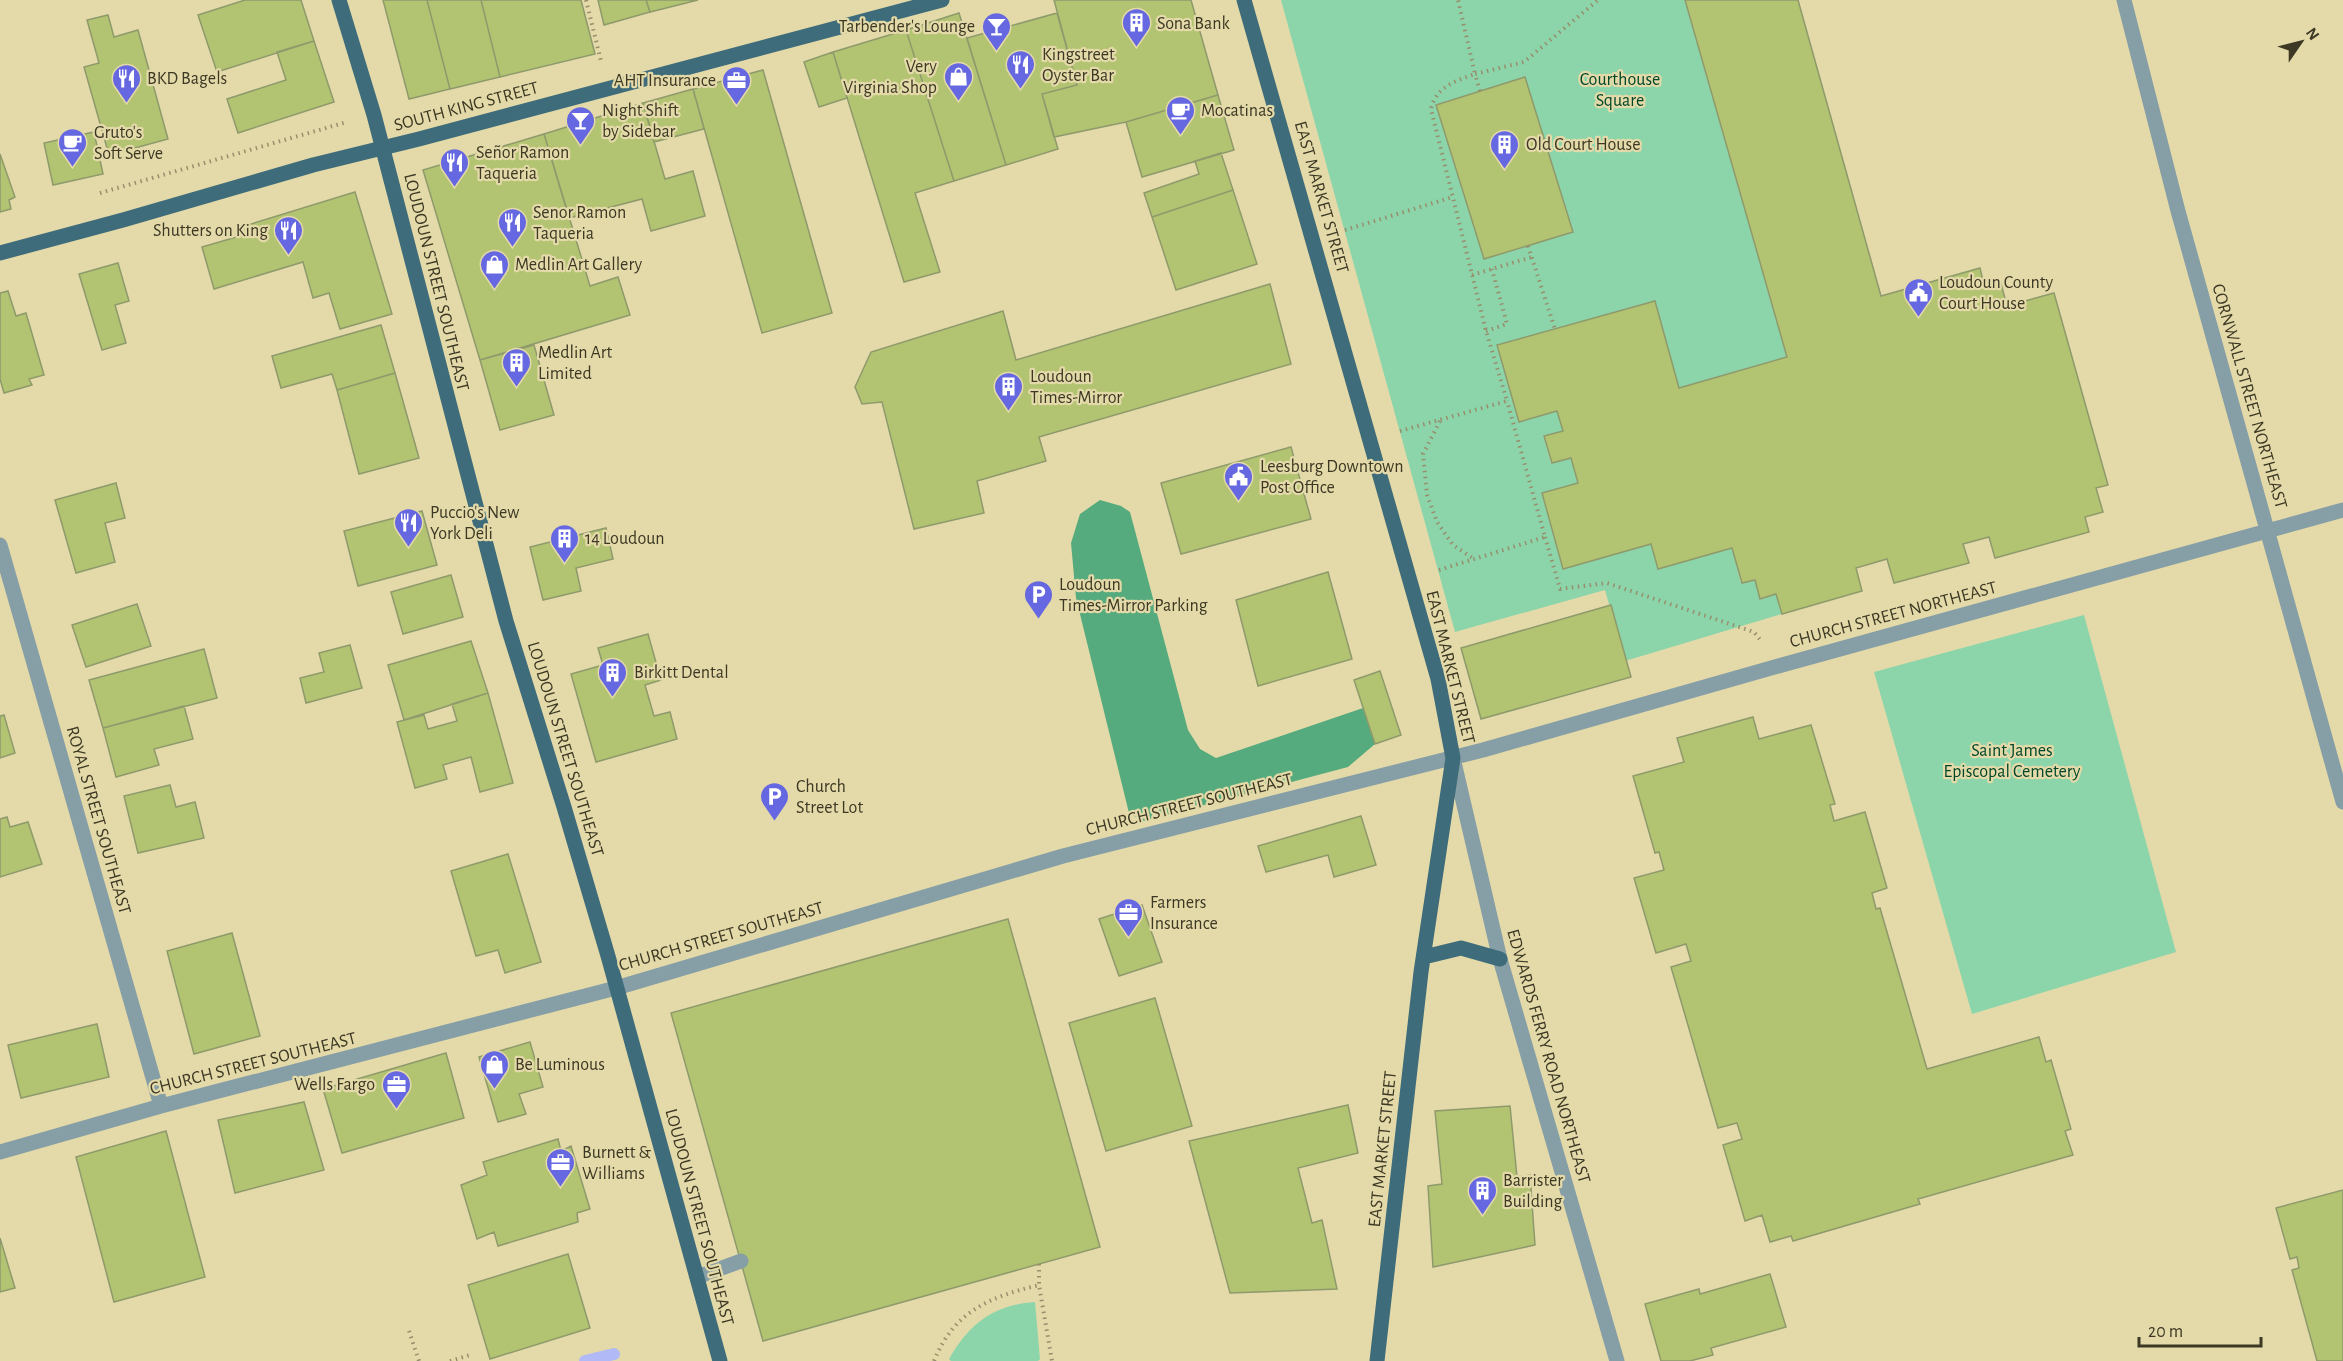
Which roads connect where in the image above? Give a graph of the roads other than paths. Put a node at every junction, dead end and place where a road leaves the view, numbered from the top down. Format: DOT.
graph roads {
  1 [pos="339,0"];
  2 [pos="942,0"];
  3 [pos="1244,0"];
  4 [pos="2124,0"];
  5 [pos="382,147"];
  6 [pos="0,253"];
  7 [pos="2343,510"];
  8 [pos="2268,532"];
  9 [pos="0,545"];
  10 [pos="1453,758"];
  11 [pos="2343,802"];
  12 [pos="1424,957"];
  13 [pos="1500,959"];
  14 [pos="616,988"];
  15 [pos="161,1106"];
  16 [pos="0,1152"];
  17 [pos="741,1261"];
  18 [pos="697,1277"];
  19 [pos="720,1361"];
  20 [pos="1377,1361"];
  21 [pos="1617,1361"];
  1 -- 5 [label="main road, LOUDOUN STREET SOUTHEAST"];
  2 -- 5 [label="main road, SOUTH KING STREET"];
  3 -- 10 [label="main road, EAST MARKET STREET"];
  4 -- 8 [label="street, CORNWALL STREET NORTHEAST"];
  5 -- 6 [label="main road, SOUTH KING STREET"];
  5 -- 14 [label="main road, LOUDOUN STREET SOUTHEAST"];
  7 -- 8 [label="street, CHURCH STREET NORTHEAST"];
  8 -- 10 [label="street, CHURCH STREET NORTHEAST"];
  8 -- 11 [label="street, CORNWALL STREET NORTHEAST"];
  9 -- 15 [label="street, ROYAL STREET SOUTHEAST"];
  10 -- 12 [label="main road, EAST MARKET STREET"];
  10 -- 13 [label="street, EDWARDS FERRY ROAD NORTHEAST"];
  10 -- 14 [label="street, CHURCH STREET SOUTHEAST"];
  12 -- 13 [label="main road"];
  12 -- 20 [label="main road, EAST MARKET STREET"];
  13 -- 21 [label="street, EDWARDS FERRY ROAD NORTHEAST"];
  14 -- 15 [label="street, CHURCH STREET SOUTHEAST"];
  14 -- 18 [label="main road, LOUDOUN STREET SOUTHEAST"];
  15 -- 16 [label="street, CHURCH STREET SOUTHEAST"];
  17 -- 18 [label="street"];
  18 -- 19 [label="main road, LOUDOUN STREET SOUTHEAST"];
}
